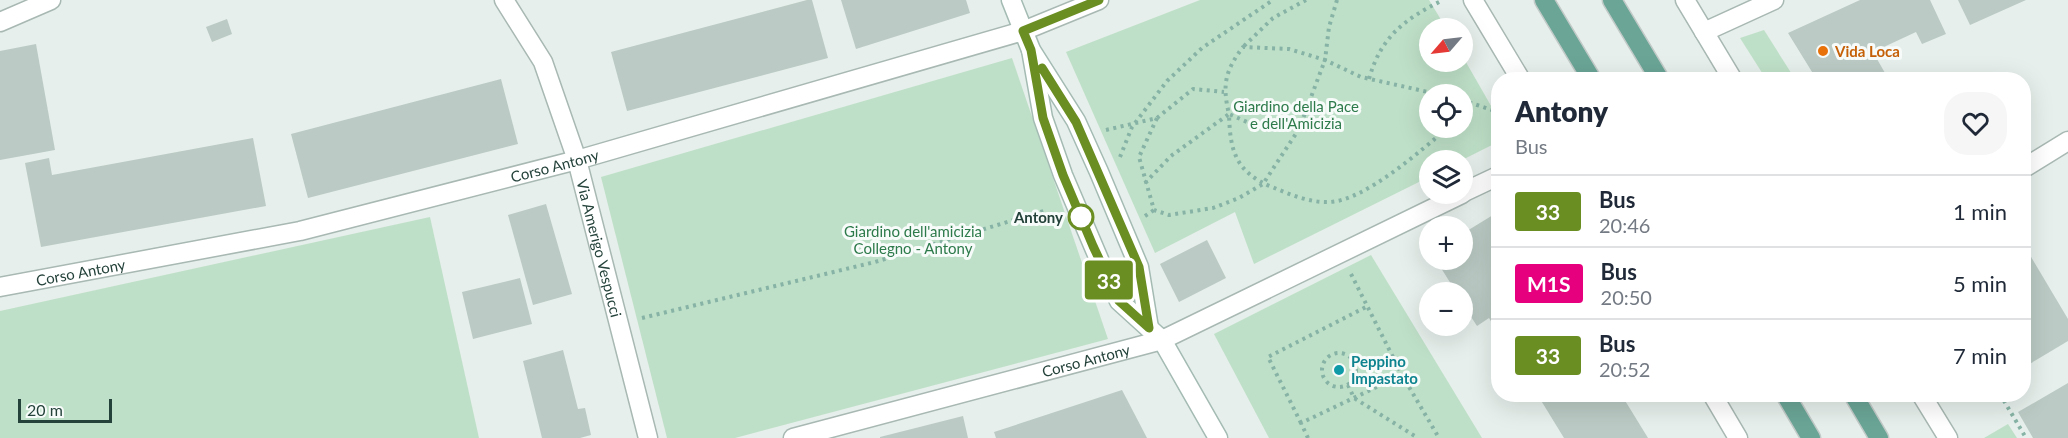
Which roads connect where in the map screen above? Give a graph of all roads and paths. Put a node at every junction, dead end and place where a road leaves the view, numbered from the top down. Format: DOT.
graph roads {
  1 [pos="51,0"];
  2 [pos="504,0"];
  3 [pos="1011,0"];
  4 [pos="1099,0"];
  5 [pos="1273,0"];
  6 [pos="1306,0"];
  7 [pos="1337,0"];
  8 [pos="1443,0"];
  9 [pos="1473,0"];
  10 [pos="1544,0"];
  11 [pos="1612,0"];
  12 [pos="1685,0"];
  13 [pos="1774,0"];
  14 [pos="0,22"];
  15 [pos="1023,31"];
  16 [pos="1704,32"];
  17 [pos="1243,47"];
  18 [pos="1031,50"];
  19 [pos="1325,60"];
  20 [pos="1516,72"];
  21 [pos="1587,72"];
  22 [pos="1655,72"];
  23 [pos="1727,72"];
  24 [pos="1369,79"];
  25 [pos="1419,90"];
  26 [pos="1224,92"];
  27 [pos="1473,103"];
  28 [pos="1491,109"];
  29 [pos="1229,114"];
  30 [pos="1157,118"];
  31 [pos="1135,122"];
  32 [pos="1299,129"];
  33 [pos="1101,132"];
  34 [pos="1435,138"];
  35 [pos="2068,141"];
  36 [pos="577,160"];
  37 [pos="2031,164"];
  38 [pos="1116,167"];
  39 [pos="1491,179"];
  40 [pos="1145,183"];
  41 [pos="1263,184"];
  42 [pos="1473,188"];
  43 [pos="1440,204"];
  44 [pos="1047,210"];
  45 [pos="1340,253"];
  46 [pos="0,287"];
  47 [pos="1368,306"];
  48 [pos="644,318"];
  49 [pos="1156,334"];
  50 [pos="1402,375"];
  51 [pos="1348,385"];
  52 [pos="1354,398"];
  53 [pos="1717,402"];
  54 [pos="1790,402"];
  55 [pos="1857,402"];
  56 [pos="1926,402"];
  57 [pos="2005,402"];
  58 [pos="1301,423"];
  59 [pos="648,438"];
  60 [pos="793,438"];
  61 [pos="1218,438"];
  62 [pos="1308,438"];
  63 [pos="1418,438"];
  64 [pos="1439,438"];
  65 [pos="1738,438"];
  66 [pos="1811,438"];
  67 [pos="1879,438"];
  68 [pos="1948,438"];
  69 [pos="2026,438"];
  1 -- 14 [label="street"];
  2 -- 36 [label="street, Via Amerigo Vespucci"];
  3 -- 15 [label="street"];
  4 -- 15 [label="street, Corso Antony"];
  5 -- 31 [label="path"];
  6 -- 17 [label="path"];
  7 -- 19 [label="path"];
  8 -- 24 [label="path"];
  9 -- 20 [label="street"];
  10 -- 21 [label="main road"];
  11 -- 22 [label="main road"];
  12 -- 16 [label="street"];
  13 -- 16 [label="street"];
  15 -- 18 [label="street"];
  15 -- 36 [label="street, Corso Antony"];
  16 -- 23 [label="street"];
  17 -- 19 [label="path"];
  17 -- 26 [label="path"];
  18 -- 49 [label="street"];
  18 -- 49 [label="street"];
  19 -- 24 [label="path"];
  19 -- 32 [label="path"];
  24 -- 25 [label="path"];
  26 -- 29 [label="path"];
  26 -- 30 [label="path"];
  27 -- 28 [label="path"];
  29 -- 32 [label="path"];
  29 -- 40 [label="path"];
  29 -- 41 [label="path"];
  30 -- 31 [label="path"];
  30 -- 40 [label="path"];
  31 -- 33 [label="path"];
  31 -- 38 [label="path"];
  32 -- 41 [label="path"];
  34 -- 41 [label="path"];
  35 -- 37 [label="street"];
  36 -- 46 [label="street, Corso Antony"];
  36 -- 59 [label="street, Via Amerigo Vespucci"];
  39 -- 42 [label="street, Corso Antony"];
  40 -- 41 [label="path"];
  43 -- 45 [label="street, Corso Antony"];
  44 -- 48 [label="path"];
  45 -- 47 [label="path"];
  45 -- 49 [label="street, Corso Antony"];
  47 -- 50 [label="path"];
  47 -- 58 [label="path"];
  49 -- 60 [label="street, Corso Antony"];
  49 -- 61 [label="street"];
  50 -- 52 [label="path"];
  50 -- 64 [label="path"];
  51 -- 51 [label="path"];
  51 -- 52 [label="path"];
  52 -- 58 [label="path"];
  52 -- 63 [label="path"];
  53 -- 65 [label="street"];
  54 -- 66 [label="main road"];
  55 -- 67 [label="main road"];
  56 -- 68 [label="street"];
  57 -- 69 [label="path"];
  58 -- 62 [label="path"];
}
